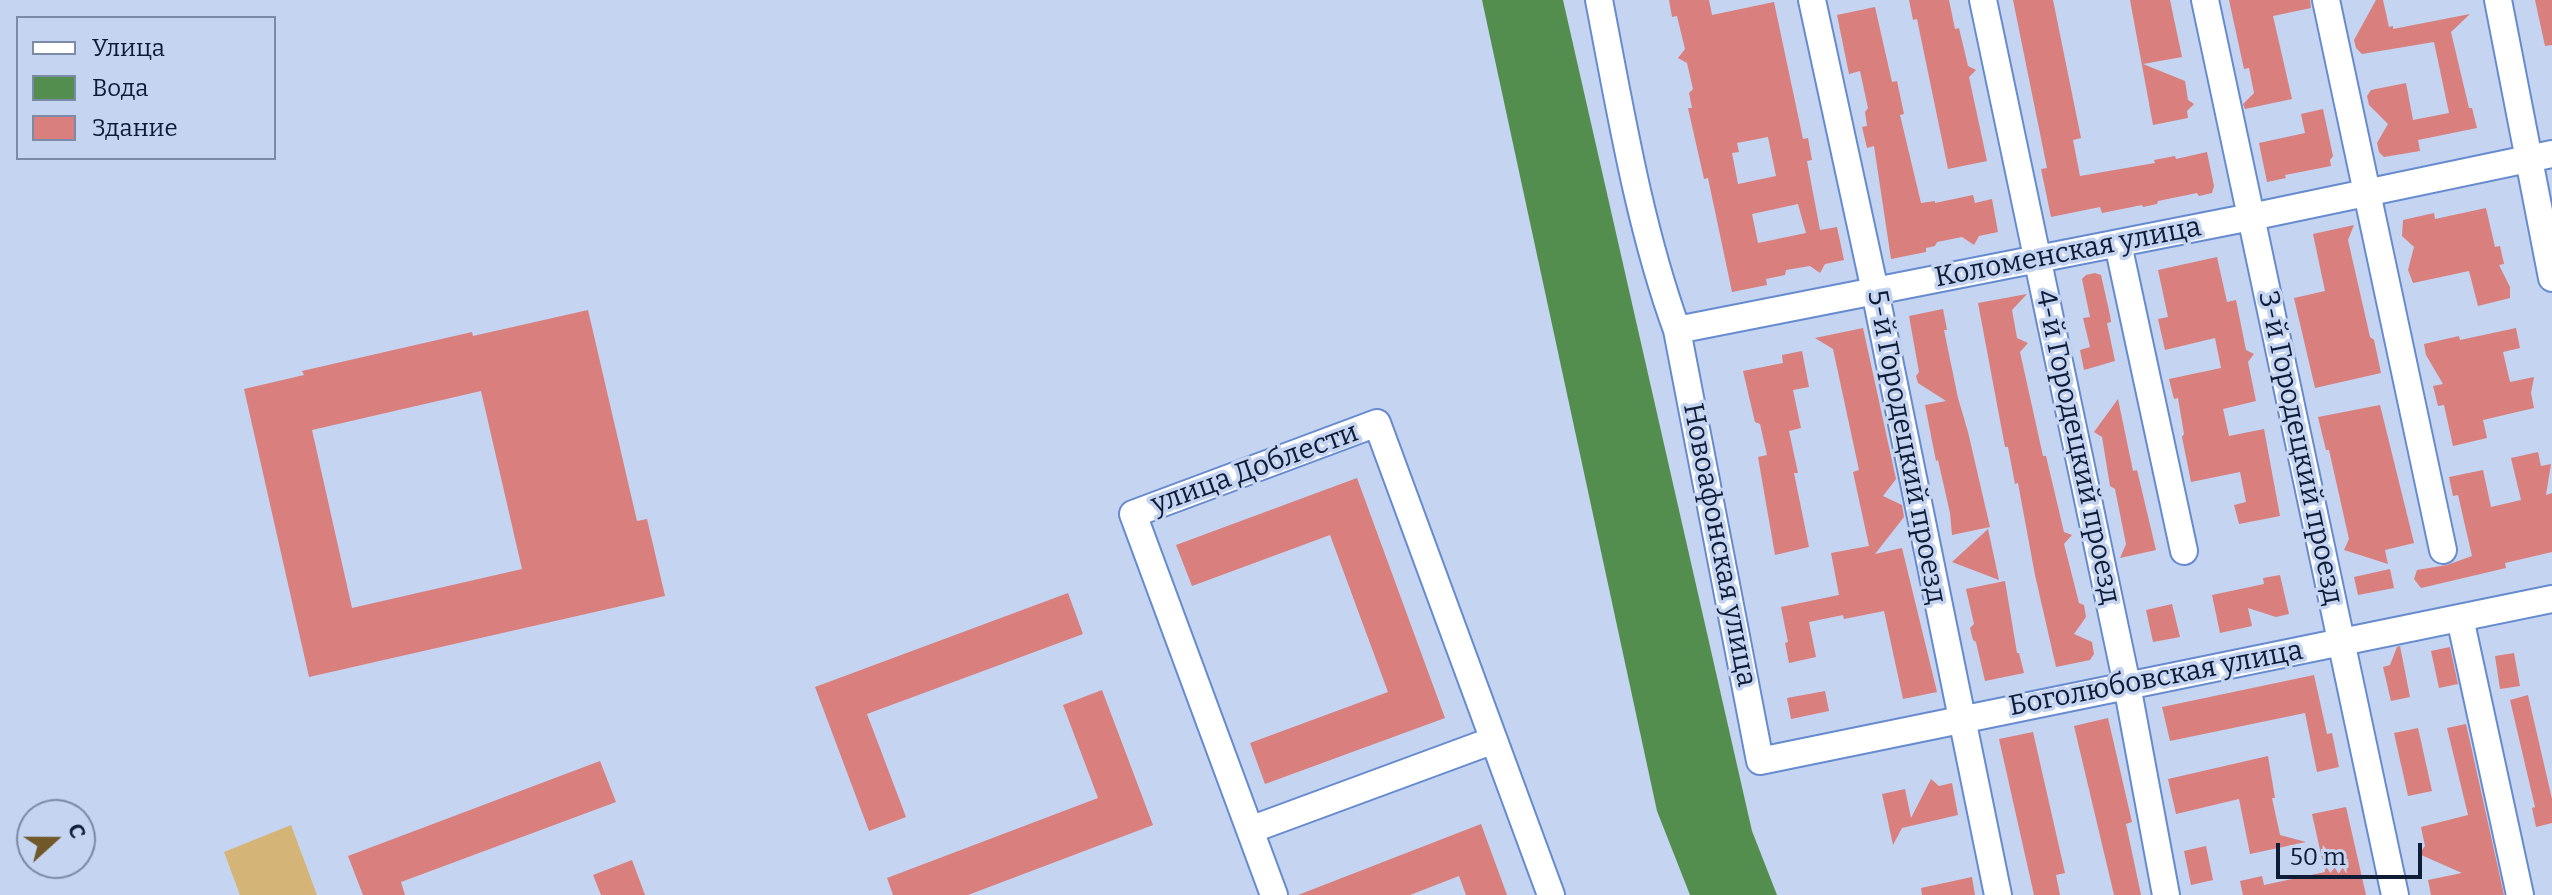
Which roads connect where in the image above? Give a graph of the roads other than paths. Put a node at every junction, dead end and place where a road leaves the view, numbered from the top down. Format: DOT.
graph roads {
  1 [pos="1599,0"];
  2 [pos="1812,0"];
  3 [pos="1983,0"];
  4 [pos="2205,0"];
  5 [pos="2326,0"];
  6 [pos="2498,0"];
  7 [pos="2540,156"];
  8 [pos="2365,193"];
  9 [pos="2251,217"];
  10 [pos="2118,244"];
  11 [pos="2037,260"];
  12 [pos="2552,278"];
  13 [pos="1875,291"];
  14 [pos="1677,330"];
  15 [pos="2443,550"];
  16 [pos="2184,551"];
  17 [pos="2552,599"];
  18 [pos="2460,618"];
  19 [pos="2341,642"];
  20 [pos="2127,685"];
  21 [pos="1961,719"];
  22 [pos="1494,740"];
  23 [pos="1760,761"];
  24 [pos="1250,830"];
  25 [pos="1274,895"];
  26 [pos="1551,895"];
  27 [pos="1998,895"];
  28 [pos="2166,895"];
  29 [pos="2395,895"];
  30 [pos="2520,895"];
  1 -- 14 [label="street, Новоафонская улица"];
  2 -- 13 [label="street, 5-й Городецкий проезд"];
  3 -- 11 [label="street, 4-й Городецкий проезд"];
  4 -- 9 [label="street, 3-й Городецкий проезд"];
  5 -- 8 [label="street"];
  6 -- 7 [label="street"];
  7 -- 8 [label="street, Коломенская улица"];
  7 -- 12 [label="street"];
  8 -- 9 [label="street, Коломенская улица"];
  8 -- 15 [label="street"];
  9 -- 10 [label="street, Коломенская улица"];
  9 -- 19 [label="street, 3-й Городецкий проезд"];
  10 -- 11 [label="street, Коломенская улица"];
  10 -- 16 [label="street"];
  11 -- 13 [label="street, Коломенская улица"];
  11 -- 20 [label="street, 4-й Городецкий проезд"];
  13 -- 14 [label="street, Коломенская улица"];
  13 -- 21 [label="street, 5-й Городецкий проезд"];
  14 -- 23 [label="street, Новоафонская улица"];
  17 -- 18 [label="street, Боголюбовская улица"];
  18 -- 19 [label="street, Боголюбовская улица"];
  18 -- 30 [label="street"];
  19 -- 20 [label="street, Боголюбовская улица"];
  19 -- 29 [label="street, 3-й Городецкий проезд"];
  20 -- 21 [label="street, Боголюбовская улица"];
  20 -- 28 [label="street, 4-й Городецкий проезд"];
  21 -- 23 [label="street, Боголюбовская улица"];
  21 -- 27 [label="street, 5-й Городецкий проезд"];
  22 -- 24 [label="street"];
  22 -- 24 [label="street, улица Доблести"];
  22 -- 26 [label="street"];
  24 -- 25 [label="street"];
}
